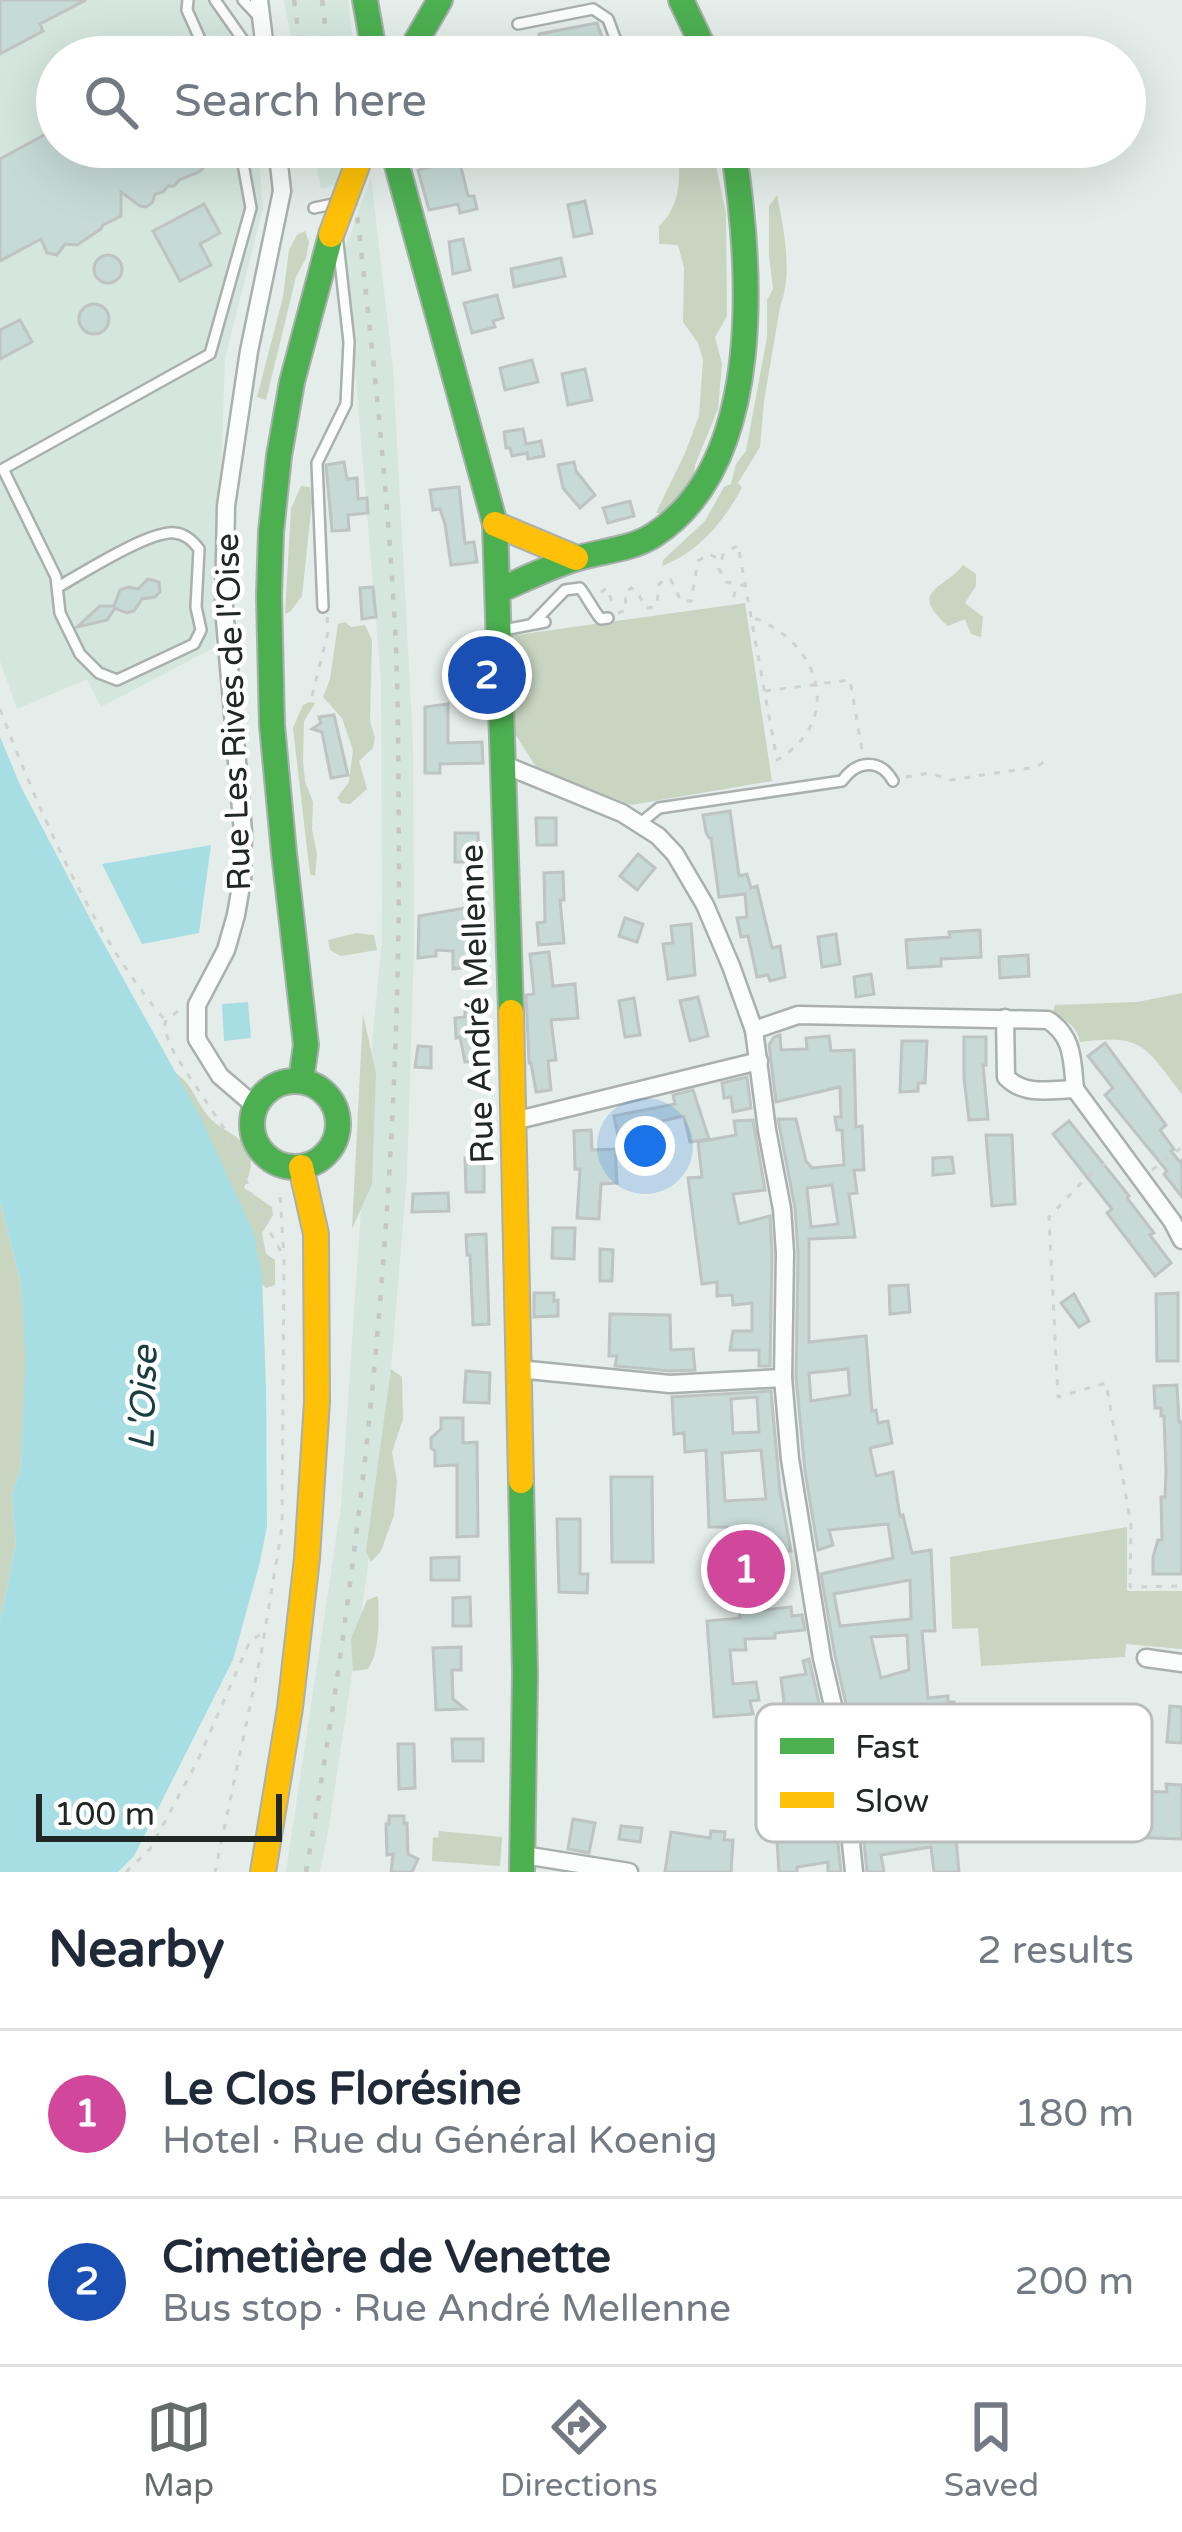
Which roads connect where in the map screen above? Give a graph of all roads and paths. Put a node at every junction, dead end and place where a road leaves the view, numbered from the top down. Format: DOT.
graph roads {
  1 [pos="188,0"];
  2 [pos="215,0"];
  3 [pos="243,0"];
  4 [pos="259,0"];
  5 [pos="365,0"];
  6 [pos="440,0"];
  7 [pos="681,0"];
  8 [pos="262,20"];
  9 [pos="518,24"];
  10 [pos="199,36"];
  11 [pos="240,36"];
  12 [pos="262,36"];
  13 [pos="371,36"];
  14 [pos="419,36"];
  15 [pos="614,36"];
  16 [pos="698,36"];
  17 [pos="244,168"];
  18 [pos="279,168"];
  19 [pos="356,168"];
  20 [pos="398,168"];
  21 [pos="737,168"];
  22 [pos="314,208"];
  23 [pos="495,524"];
  24 [pos="576,558"];
  25 [pos="721,560"];
  26 [pos="736,586"];
  27 [pos="746,586"];
  28 [pos="58,587"];
  29 [pos="498,591"];
  30 [pos="323,608"];
  31 [pos="730,612"];
  32 [pos="752,617"];
  33 [pos="608,618"];
  34 [pos="497,632"];
  35 [pos="817,684"];
  36 [pos="765,691"];
  37 [pos="312,696"];
  38 [pos="0,709"];
  39 [pos="1047,755"];
  40 [pos="500,763"];
  41 [pos="865,764"];
  42 [pos="893,780"];
  43 [pos="639,824"];
  44 [pos="197,1005"];
  45 [pos="1005,1018"];
  46 [pos="166,1020"];
  47 [pos="754,1030"];
  48 [pos="759,1061"];
  49 [pos="301,1080"];
  50 [pos="1075,1089"];
  51 [pos="255,1106"];
  52 [pos="514,1121"];
  53 [pos="1182,1147"];
  54 [pos="1121,1152"];
  55 [pos="301,1167"];
  56 [pos="1142,1179"];
  57 [pos="280,1197"];
  58 [pos="1182,1240"];
  59 [pos="284,1257"];
  60 [pos="518,1369"];
  61 [pos="783,1378"];
  62 [pos="1182,1586"];
  63 [pos="264,1632"];
  64 [pos="1146,1658"];
  65 [pos="1182,1663"];
  66 [pos="833,1704"];
  67 [pos="851,1842"];
  68 [pos="523,1863"];
  69 [pos="126,1871"];
  70 [pos="215,1872"];
  71 [pos="262,1872"];
  72 [pos="629,1872"];
  73 [pos="854,1872"];
  1 -- 10 [label="lane"];
  2 -- 11 [label="lane"];
  3 -- 8 [label="lane"];
  4 -- 8 [label="street"];
  5 -- 13 [label="street"];
  6 -- 14 [label="street"];
  7 -- 16 [label="street"];
  8 -- 12 [label="street"];
  9 -- 15 [label="lane"];
  17 -- 28 [label="lane"];
  18 -- 44 [label="street, Rue Les Rives de l'Oise"];
  19 -- 49 [label="street, bridge"];
  20 -- 23 [label="street, Rue André Mellenne"];
  21 -- 24 [label="street"];
  22 -- 30 [label="lane"];
  23 -- 24 [label="street"];
  23 -- 29 [label="street, Rue André Mellenne"];
  24 -- 29 [label="street"];
  25 -- 26 [label="path"];
  25 -- 27 [label="path"];
  25 -- 33 [label="path"];
  26 -- 27 [label="path"];
  26 -- 31 [label="path"];
  27 -- 32 [label="path"];
  28 -- 28 [label="lane"];
  29 -- 34 [label="street, Rue André Mellenne"];
  30 -- 37 [label="path"];
  32 -- 35 [label="path"];
  32 -- 36 [label="path"];
  33 -- 34 [label="lane"];
  34 -- 40 [label="street, Rue André Mellenne"];
  35 -- 36 [label="path"];
  35 -- 36 [label="path"];
  35 -- 41 [label="path"];
  38 -- 46 [label="path"];
  39 -- 42 [label="path"];
  40 -- 43 [label="street"];
  40 -- 52 [label="street, Rue André Mellenne"];
  41 -- 42 [label="lane"];
  41 -- 43 [label="lane"];
  43 -- 47 [label="street"];
  44 -- 46 [label="path"];
  44 -- 51 [label="street"];
  45 -- 47 [label="street"];
  45 -- 50 [label="street"];
  45 -- 50 [label="street"];
  46 -- 59 [label="path"];
  47 -- 48 [label="street"];
  48 -- 52 [label="street"];
  48 -- 61 [label="street"];
  49 -- 51 [label="street"];
  49 -- 55 [label="street"];
  50 -- 54 [label="street"];
  51 -- 55 [label="street"];
  52 -- 60 [label="street, Rue André Mellenne"];
  53 -- 56 [label="path"];
  54 -- 56 [label="street"];
  54 -- 62 [label="path"];
  55 -- 71 [label="street"];
  56 -- 58 [label="street"];
  57 -- 59 [label="path"];
  59 -- 63 [label="path"];
  60 -- 61 [label="street"];
  60 -- 68 [label="street, Rue André Mellenne"];
  61 -- 66 [label="street"];
  63 -- 69 [label="path"];
  63 -- 70 [label="path"];
  64 -- 65 [label="street"];
  67 -- 73 [label="street"];
  68 -- 72 [label="street"];
}
